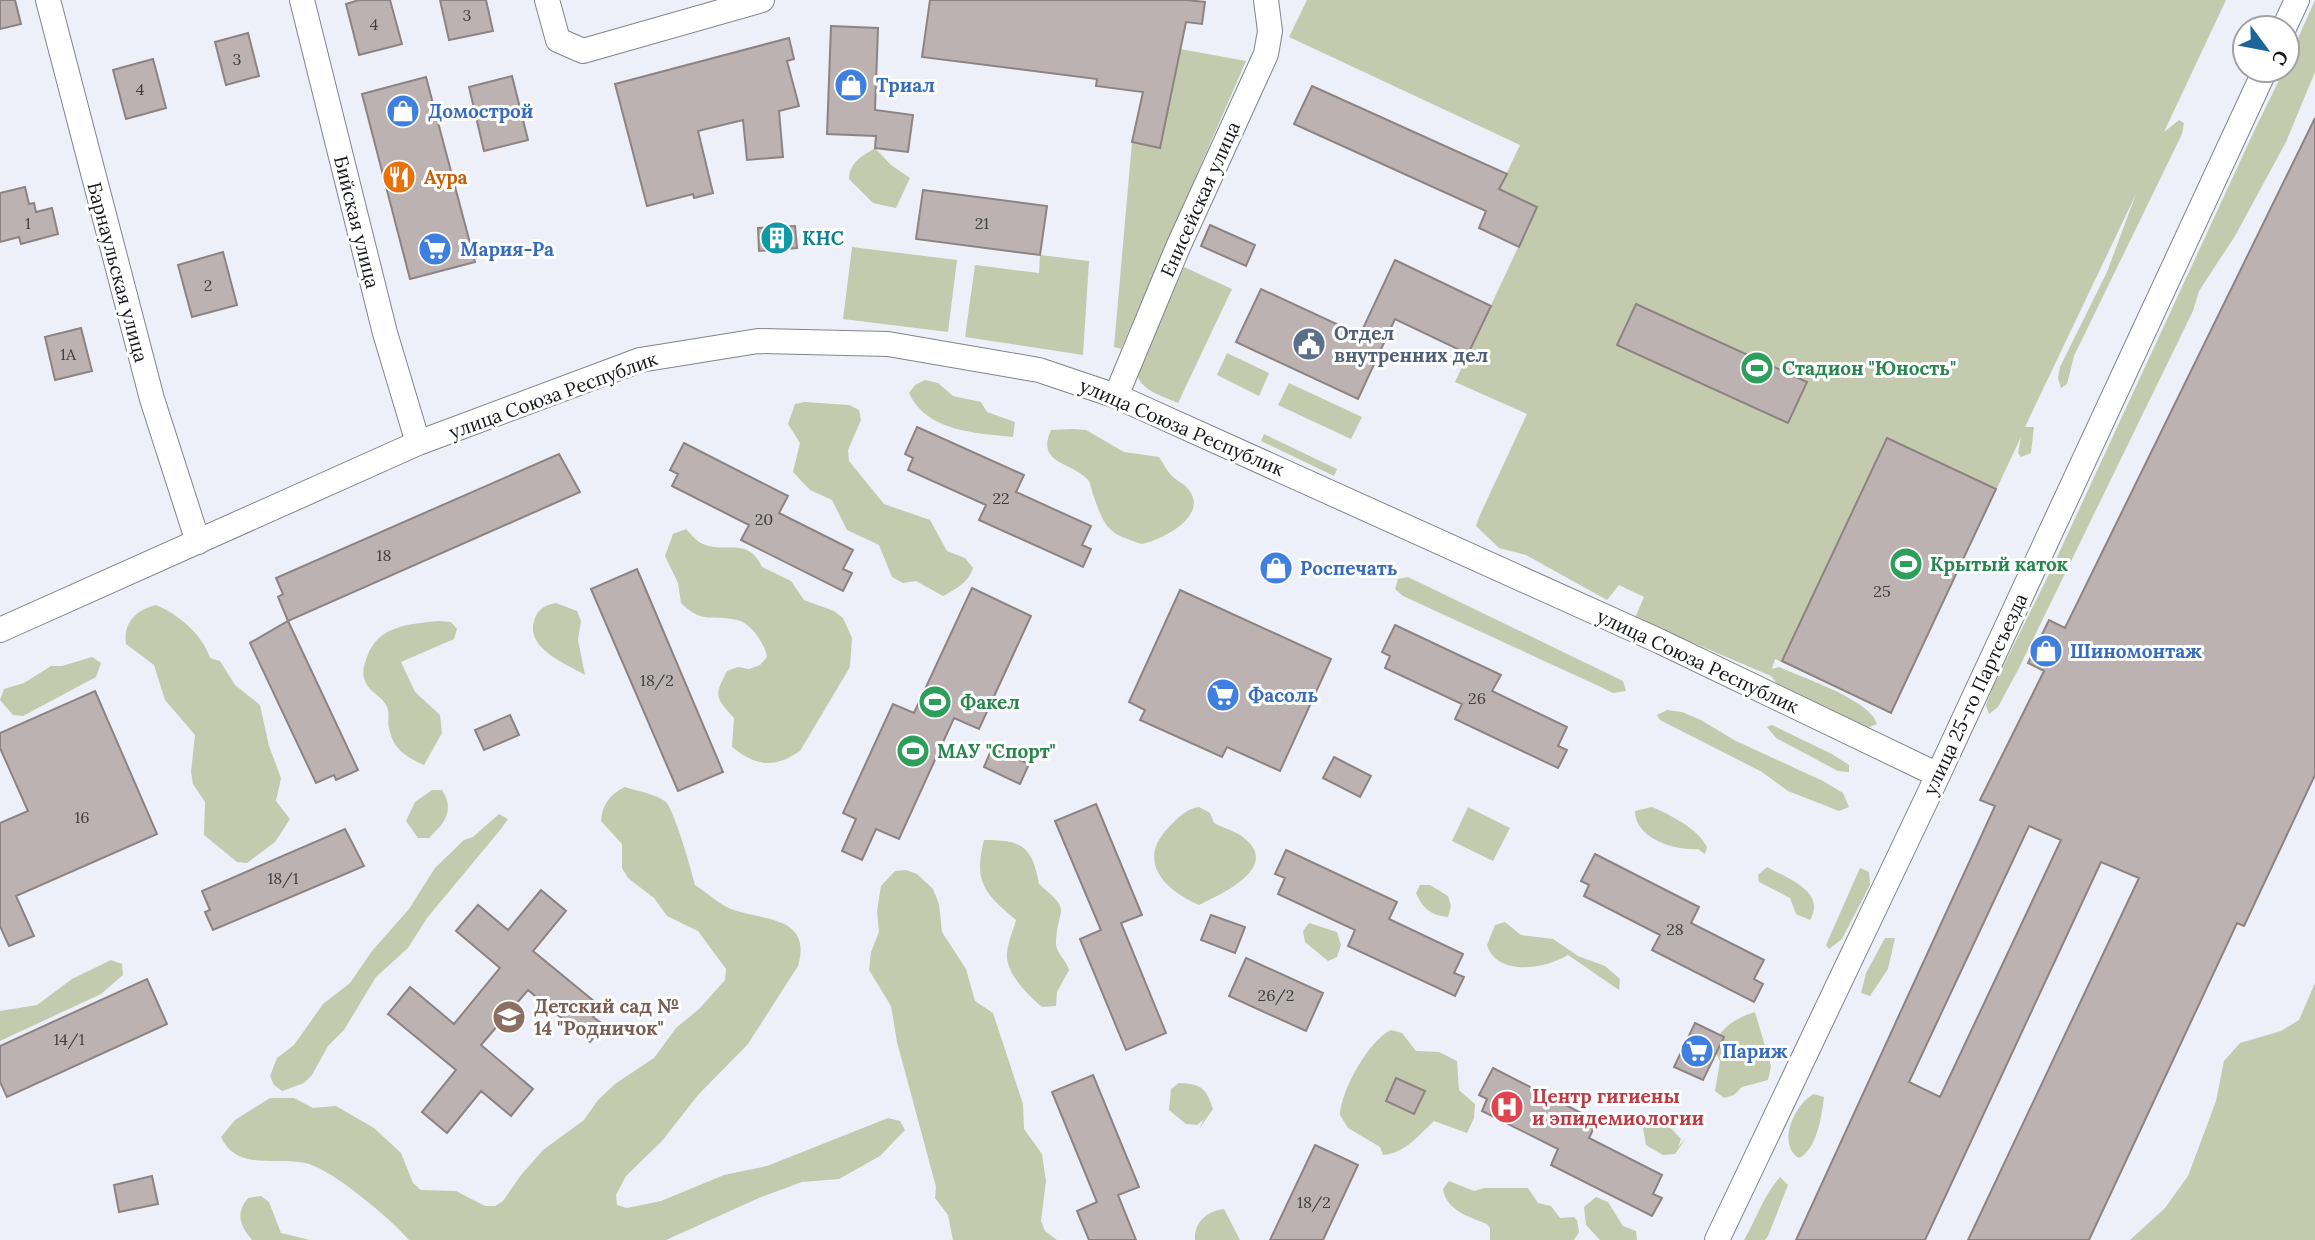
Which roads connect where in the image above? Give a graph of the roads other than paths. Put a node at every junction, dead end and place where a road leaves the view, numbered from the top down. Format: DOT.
graph roads {
  1 [pos="48,0"];
  2 [pos="302,0"];
  3 [pos="547,0"];
  4 [pos="762,0"];
  5 [pos="1266,0"];
  6 [pos="2258,84"];
  7 [pos="1116,396"];
  8 [pos="418,443"];
  9 [pos="198,542"];
  10 [pos="0,630"];
  11 [pos="1938,775"];
  12 [pos="1717,1240"];
  1 -- 9 [label="street, Барнаульская улица"];
  2 -- 8 [label="street, Бийская улица"];
  3 -- 4 [label="street"];
  5 -- 7 [label="street, Енисейская улица"];
  6 -- 11 [label="street, улица 25-го Партсъезда"];
  7 -- 8 [label="street, улица Союза Республик"];
  7 -- 11 [label="street, улица Союза Республик"];
  8 -- 9 [label="street, улица Союза Республик"];
  9 -- 10 [label="street, улица Союза Республик"];
  11 -- 12 [label="street, улица 25-го Партсъезда"];
}
